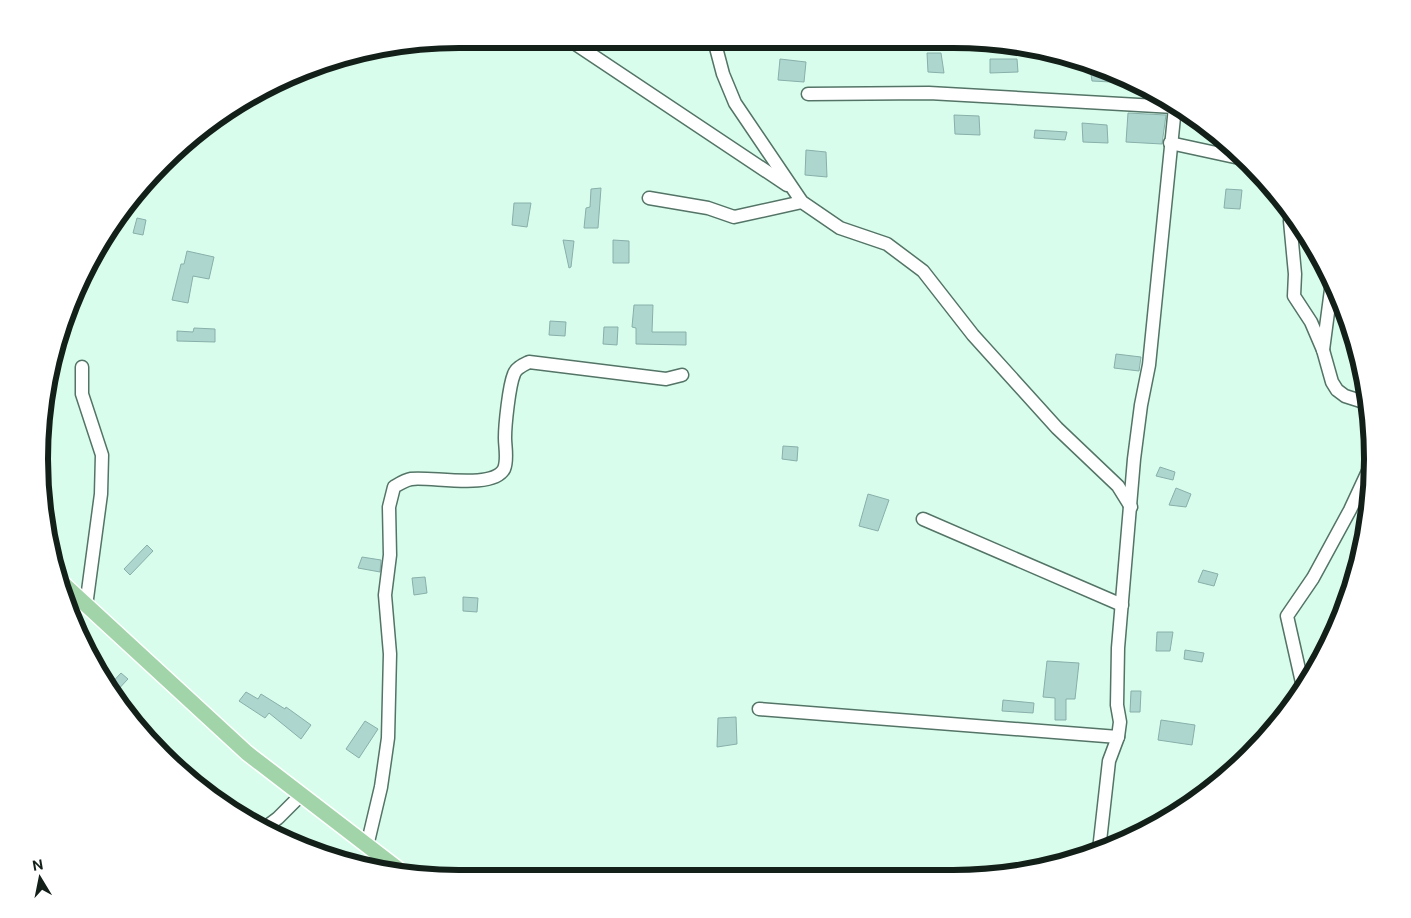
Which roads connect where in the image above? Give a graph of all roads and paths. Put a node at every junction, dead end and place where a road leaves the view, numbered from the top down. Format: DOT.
graph roads {
  1 [pos="580,48"];
  2 [pos="716,48"];
  3 [pos="808,94"];
  4 [pos="1164,106"];
  5 [pos="1173,112"];
  6 [pos="1170,143"];
  7 [pos="1230,156"];
  8 [pos="791,188"];
  9 [pos="649,198"];
  10 [pos="802,202"];
  11 [pos="1290,225"];
  12 [pos="1330,297"];
  13 [pos="1323,350"];
  14 [pos="82,367"];
  15 [pos="682,375"];
  16 [pos="1359,401"];
  17 [pos="1363,480"];
  18 [pos="1131,507"];
  19 [pos="923,519"];
  20 [pos="68,589"];
  21 [pos="1122,605"];
  22 [pos="86,606"];
  23 [pos="1301,677"];
  24 [pos="759,709"];
  25 [pos="1118,737"];
  26 [pos="301,795"];
  27 [pos="270,824"];
  28 [pos="1101,842"];
  29 [pos="367,846"];
  30 [pos="392,865"];
  1 -- 8 [label="street"];
  2 -- 8 [label="street"];
  3 -- 4 [label="street"];
  5 -- 6 [label="street"];
  6 -- 7 [label="street"];
  6 -- 18 [label="street"];
  8 -- 10 [label="street"];
  9 -- 10 [label="street"];
  10 -- 18 [label="street"];
  11 -- 13 [label="street"];
  12 -- 13 [label="street"];
  13 -- 16 [label="street"];
  14 -- 22 [label="street"];
  15 -- 29 [label="street"];
  17 -- 23 [label="street"];
  18 -- 21 [label="street"];
  19 -- 21 [label="street"];
  20 -- 22 [label="main road"];
  21 -- 25 [label="street"];
  22 -- 26 [label="main road"];
  24 -- 25 [label="street"];
  25 -- 28 [label="street"];
  26 -- 27 [label="street"];
  26 -- 29 [label="main road"];
  29 -- 30 [label="main road"];
}
